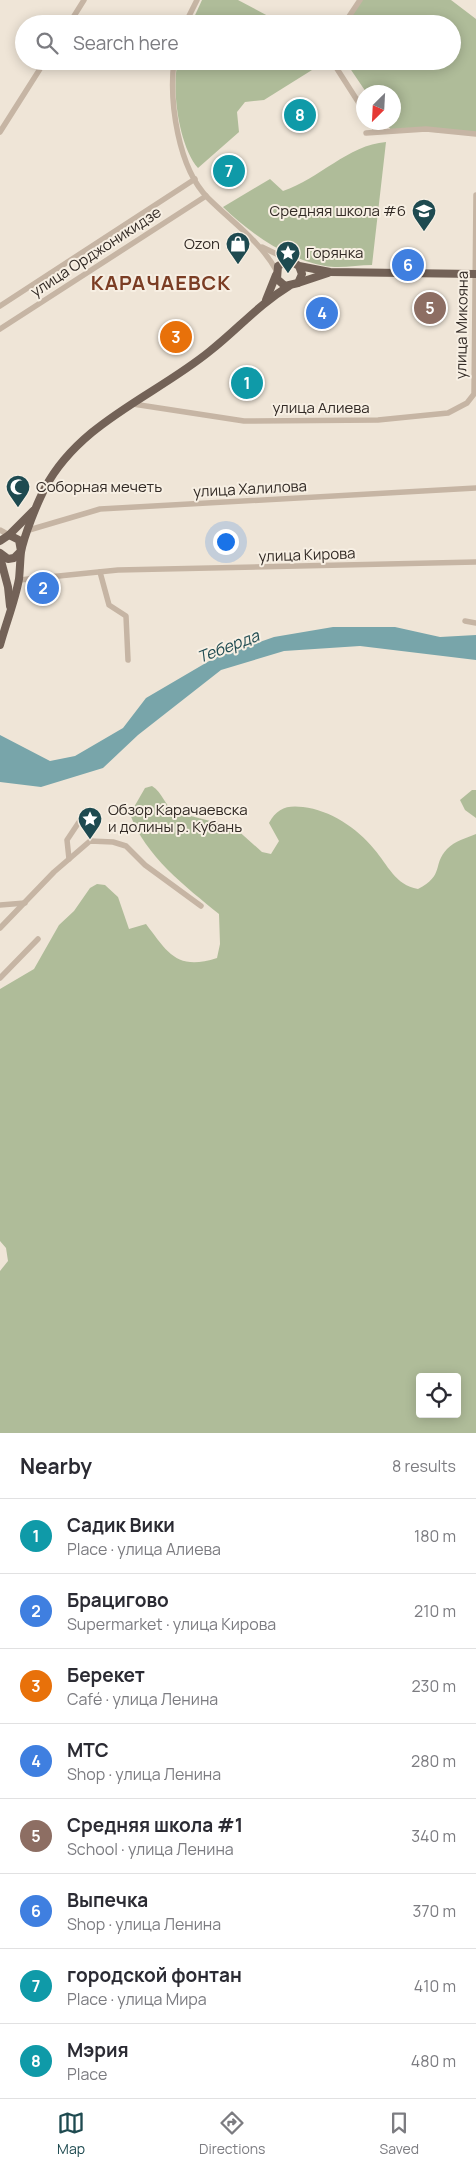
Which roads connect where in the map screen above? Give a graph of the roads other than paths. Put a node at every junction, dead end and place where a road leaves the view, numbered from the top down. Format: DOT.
graph roads {
  1 [pos="84,0"];
  2 [pos="196,0"];
  3 [pos="360,0"];
  4 [pos="75,15"];
  5 [pos="189,15"];
  6 [pos="350,15"];
  7 [pos="39,70"];
  8 [pos="174,70"];
  9 [pos="338,70"];
  10 [pos="356,98"];
  11 [pos="0,132"];
  12 [pos="376,132"];
  13 [pos="366,133"];
  14 [pos="476,134"];
  15 [pos="195,179"];
  16 [pos="206,196"];
  17 [pos="476,196"];
  18 [pos="260,246"];
  19 [pos="289,260"];
  20 [pos="299,266"];
  21 [pos="276,272"];
  22 [pos="330,272"];
  23 [pos="476,274"];
  24 [pos="298,283"];
  25 [pos="289,286"];
  26 [pos="266,300"];
  27 [pos="0,306"];
  28 [pos="0,329"];
  29 [pos="474,394"];
  30 [pos="133,404"];
  31 [pos="476,488"];
  32 [pos="36,508"];
  33 [pos="0,530"];
  34 [pos="29,530"];
  35 [pos="9,536"];
  36 [pos="0,541"];
  37 [pos="21,551"];
  38 [pos="0,553"];
  39 [pos="0,557"];
  40 [pos="476,562"];
  41 [pos="100,572"];
  42 [pos="19,580"];
  43 [pos="10,610"];
  44 [pos="465,622"];
  45 [pos="476,623"];
  46 [pos="0,645"];
  47 [pos="128,660"];
  48 [pos="87,810"];
  49 [pos="69,859"];
  50 [pos="25,903"];
  51 [pos="1,906"];
  52 [pos="201,906"];
  53 [pos="0,928"];
  54 [pos="38,939"];
  55 [pos="0,978"];
  1 -- 4 [label="street"];
  2 -- 5 [label="street"];
  3 -- 6 [label="street"];
  7 -- 11 [label="street"];
  8 -- 15 [label="street"];
  9 -- 10 [label="street"];
  12 -- 13 [label="street"];
  12 -- 14 [label="street"];
  15 -- 16 [label="street"];
  15 -- 27 [label="street, улица Орджоникидзе"];
  16 -- 18 [label="street"];
  16 -- 28 [label="street, улица Орджоникидзе"];
  17 -- 23 [label="street, улица Микояна"];
  18 -- 19 [label="street"];
  18 -- 21 [label="street"];
  19 -- 20 [label="main road"];
  19 -- 21 [label="main road"];
  20 -- 22 [label="main road"];
  20 -- 24 [label="main road"];
  21 -- 25 [label="main road"];
  21 -- 26 [label="main road"];
  22 -- 23 [label="main road"];
  22 -- 24 [label="main road"];
  23 -- 29 [label="street, улица Микояна"];
  24 -- 25 [label="main road"];
  25 -- 26 [label="main road"];
  26 -- 30 [label="main road"];
  29 -- 30 [label="street, улица Алиева"];
  30 -- 32 [label="main road"];
  31 -- 34 [label="street, улица Халилова"];
  32 -- 34 [label="main road"];
  32 -- 35 [label="main road"];
  33 -- 35 [label="street"];
  34 -- 37 [label="main road"];
  35 -- 36 [label="main road"];
  35 -- 37 [label="main road"];
  37 -- 38 [label="main road"];
  37 -- 42 [label="main road"];
  39 -- 43 [label="main road"];
  40 -- 41 [label="street, улица Кирова"];
  41 -- 42 [label="street, улица Кирова"];
  41 -- 47 [label="street"];
  42 -- 43 [label="main road"];
  43 -- 46 [label="main road"];
  44 -- 45 [label="street"];
  48 -- 49 [label="street"];
  49 -- 50 [label="street"];
  49 -- 52 [label="street"];
  50 -- 51 [label="street"];
  50 -- 53 [label="street"];
  54 -- 55 [label="street"];
}
